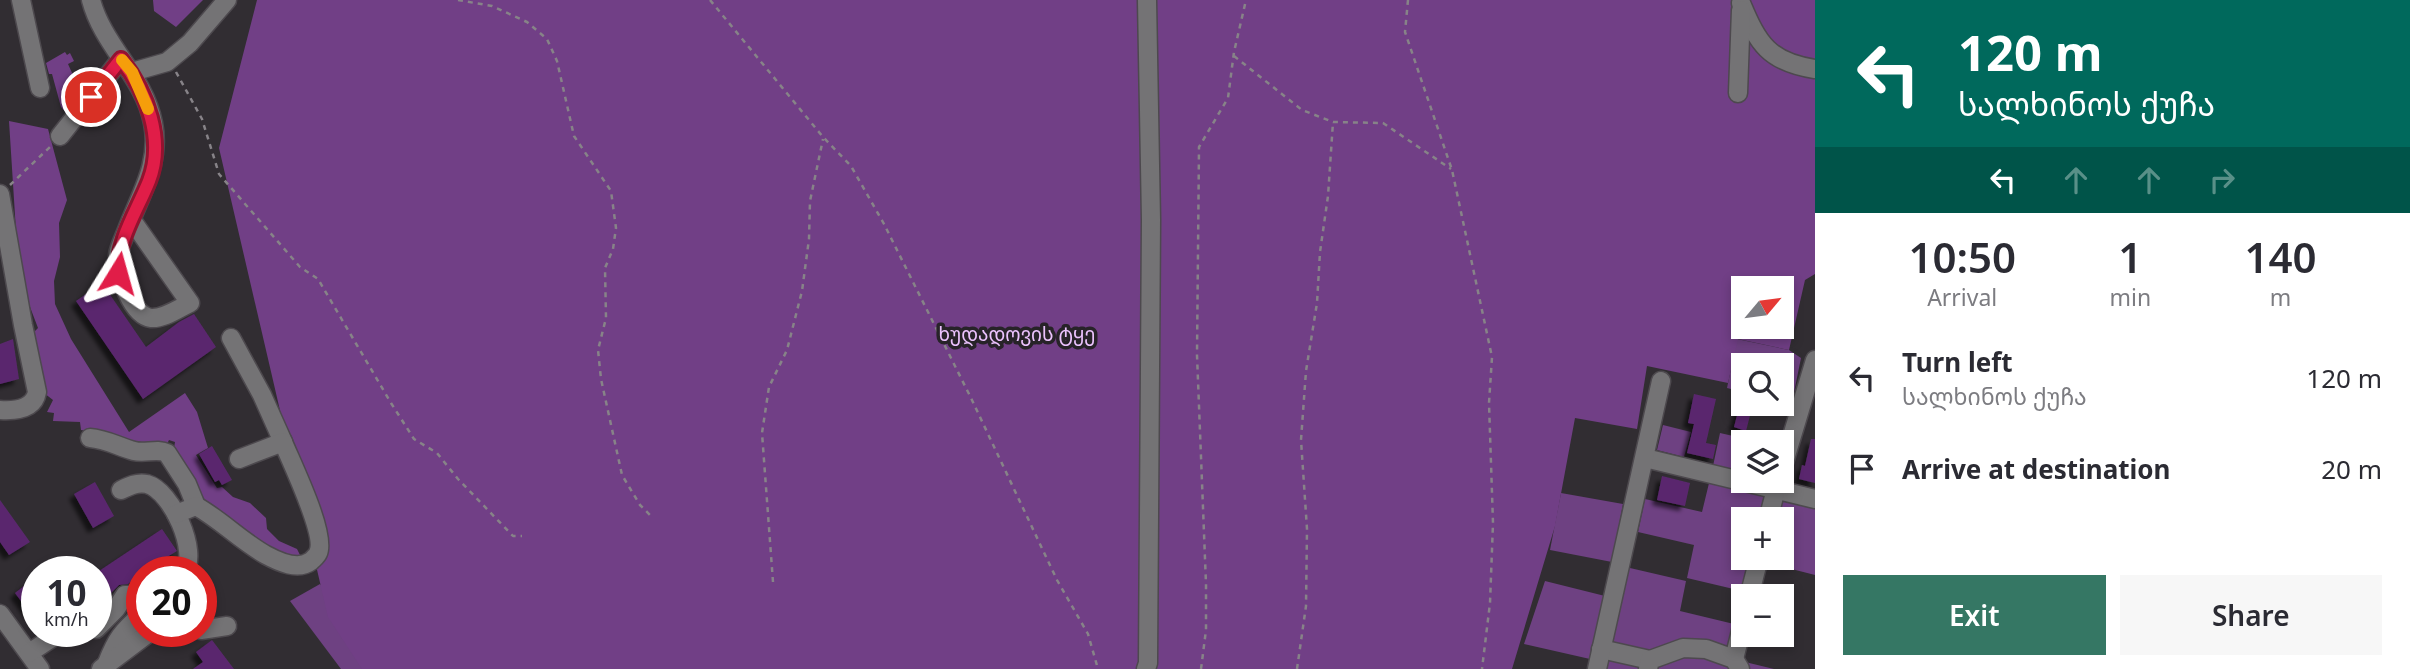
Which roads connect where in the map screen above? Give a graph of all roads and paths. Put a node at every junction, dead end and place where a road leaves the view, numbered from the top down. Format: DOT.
graph roads {
  1 [pos="21,0"];
  2 [pos="91,0"];
  3 [pos="227,0"];
  4 [pos="458,0"];
  5 [pos="710,0"];
  6 [pos="1147,0"];
  7 [pos="1246,0"];
  8 [pos="1408,0"];
  9 [pos="1741,2"];
  10 [pos="1234,57"];
  11 [pos="169,60"];
  12 [pos="127,66"];
  13 [pos="1815,69"];
  14 [pos="40,88"];
  15 [pos="1738,93"];
  16 [pos="1333,122"];
  17 [pos="60,136"];
  18 [pos="824,138"];
  19 [pos="1452,170"];
  20 [pos="3,192"];
  21 [pos="131,219"];
  22 [pos="231,338"];
  23 [pos="1815,360"];
  24 [pos="1661,382"];
  25 [pos="0,410"];
  26 [pos="1794,430"];
  27 [pos="90,438"];
  28 [pos="283,442"];
  29 [pos="1645,458"];
  30 [pos="239,459"];
  31 [pos="1731,476"];
  32 [pos="121,490"];
  33 [pos="1794,492"];
  34 [pos="1815,499"];
  35 [pos="196,506"];
  36 [pos="176,514"];
  37 [pos="650,515"];
  38 [pos="522,536"];
  39 [pos="190,556"];
  40 [pos="772,582"];
  41 [pos="126,595"];
  42 [pos="0,614"];
  43 [pos="112,614"];
  44 [pos="227,626"];
  45 [pos="126,627"];
  46 [pos="217,628"];
  47 [pos="38,647"];
  48 [pos="130,647"];
  49 [pos="1601,649"];
  50 [pos="29,653"];
  51 [pos="1649,664"];
  52 [pos="1737,664"];
  53 [pos="104,666"];
  54 [pos="40,669"];
  55 [pos="1098,669"];
  56 [pos="1146,669"];
  57 [pos="1201,669"];
  58 [pos="1297,669"];
  59 [pos="1482,669"];
  60 [pos="1597,669"];
  1 -- 14 [label="street"];
  2 -- 12 [label="street"];
  3 -- 11 [label="street"];
  4 -- 37 [label="path"];
  5 -- 18 [label="path"];
  6 -- 56 [label="street"];
  7 -- 10 [label="path"];
  8 -- 19 [label="path"];
  9 -- 13 [label="street"];
  9 -- 15 [label="street"];
  10 -- 16 [label="path"];
  10 -- 57 [label="path"];
  11 -- 12 [label="street"];
  11 -- 38 [label="path"];
  12 -- 17 [label="street"];
  12 -- 21 [label="street"];
  16 -- 19 [label="path"];
  16 -- 58 [label="path"];
  17 -- 20 [label="path"];
  18 -- 40 [label="path"];
  18 -- 55 [label="path"];
  19 -- 59 [label="path"];
  20 -- 25 [label="street"];
  21 -- 21 [label="street"];
  22 -- 28 [label="street"];
  23 -- 26 [label="street"];
  24 -- 29 [label="street"];
  27 -- 35 [label="street"];
  28 -- 30 [label="street"];
  28 -- 35 [label="street"];
  29 -- 31 [label="street"];
  29 -- 49 [label="street"];
  32 -- 36 [label="street"];
  33 -- 34 [label="street"];
  35 -- 36 [label="street"];
  36 -- 39 [label="street"];
  41 -- 43 [label="street"];
  42 -- 50 [label="street"];
  44 -- 46 [label="street"];
  45 -- 53 [label="street"];
  47 -- 50 [label="street"];
  48 -- 53 [label="street"];
  49 -- 51 [label="street"];
  49 -- 60 [label="street"];
  50 -- 54 [label="street"];
  51 -- 52 [label="street"];
}
